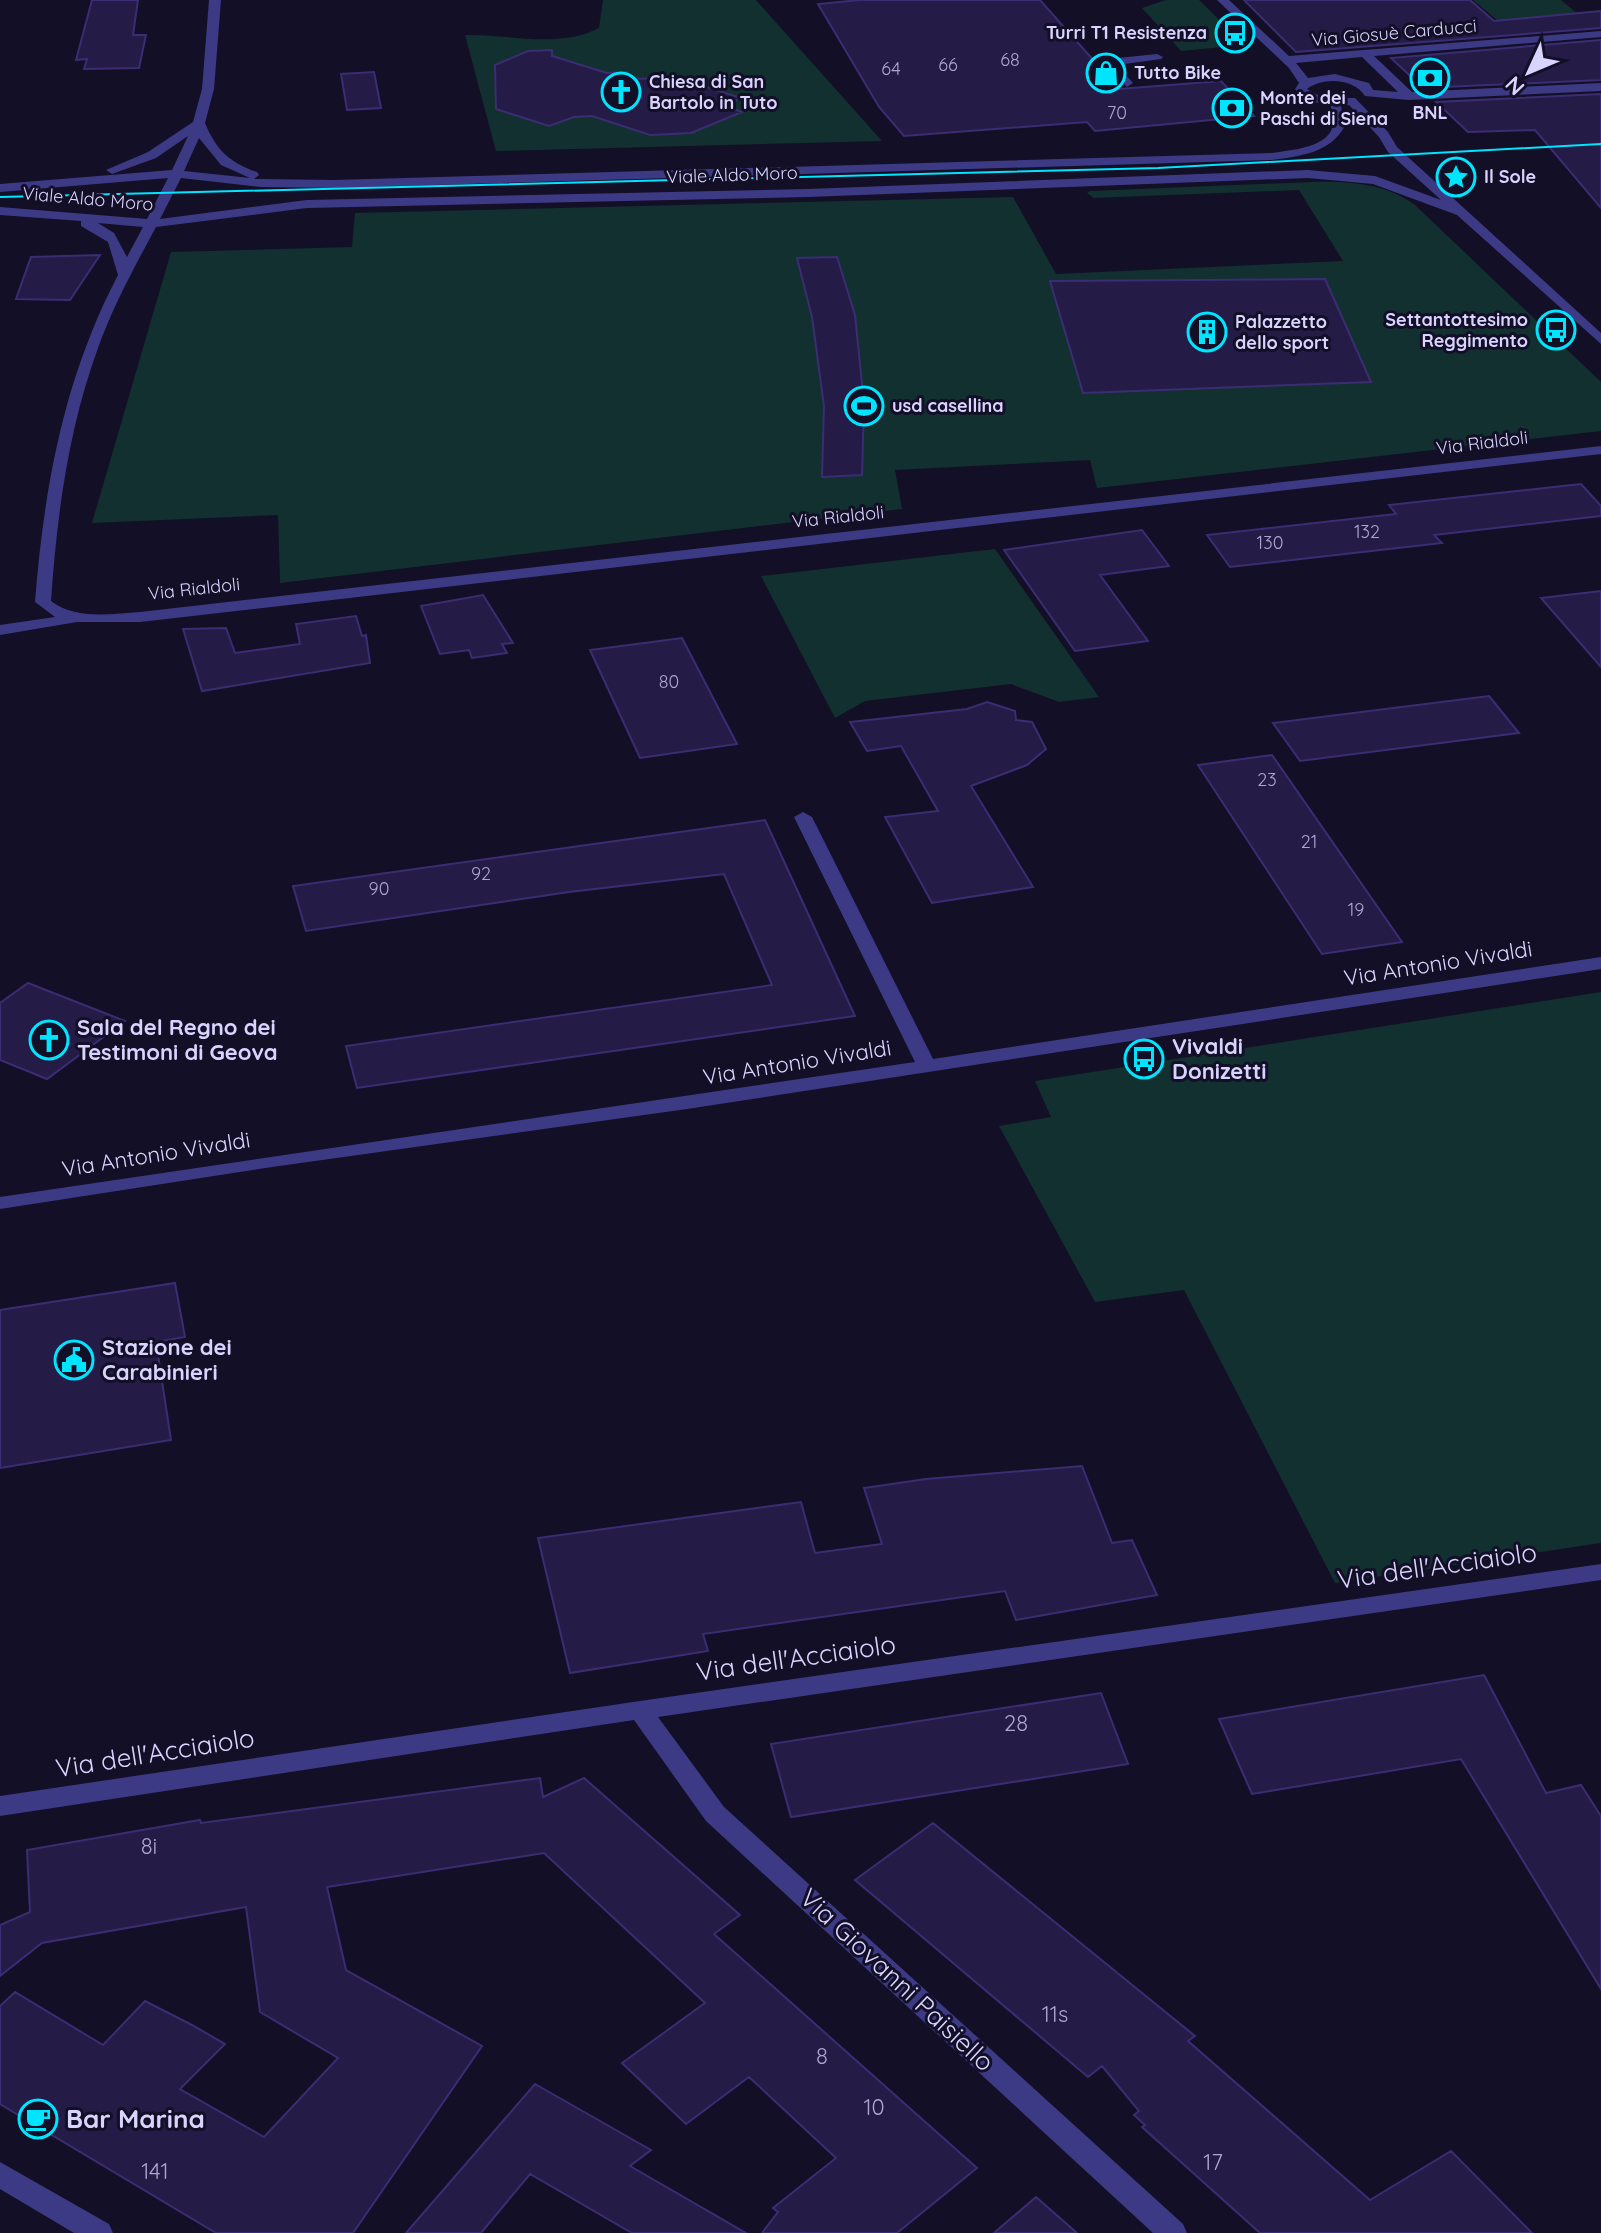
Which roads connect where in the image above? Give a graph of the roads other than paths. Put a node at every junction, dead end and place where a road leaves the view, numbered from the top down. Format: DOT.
graph roads {
  1 [pos="215,0"];
  2 [pos="1223,0"];
  3 [pos="1601,34"];
  4 [pos="1365,54"];
  5 [pos="1157,57"];
  6 [pos="1289,63"];
  7 [pos="1327,78"];
  8 [pos="1127,83"];
  9 [pos="1305,83"];
  10 [pos="1601,87"];
  11 [pos="1369,93"];
  12 [pos="1409,96"];
  13 [pos="1351,101"];
  14 [pos="1332,104"];
  15 [pos="199,123"];
  16 [pos="1387,144"];
  17 [pos="174,174"];
  18 [pos="291,184"];
  19 [pos="65,185"];
  20 [pos="0,188"];
  21 [pos="0,211"];
  22 [pos="1460,212"];
  23 [pos="59,213"];
  24 [pos="153,223"];
  25 [pos="124,274"];
  26 [pos="1601,340"];
  27 [pos="1601,450"];
  28 [pos="79,618"];
  29 [pos="0,630"];
  30 [pos="803,817"];
  31 [pos="1601,963"];
  32 [pos="927,1066"];
  33 [pos="0,1203"];
  34 [pos="1601,1572"];
  35 [pos="640,1710"];
  36 [pos="0,1806"];
  37 [pos="0,2174"];
  38 [pos="99,2233"];
  39 [pos="1173,2233"];
  1 -- 15 [label="street"];
  2 -- 6 [label="street"];
  3 -- 4 [label="street, Via Giosuè Carducci"];
  4 -- 6 [label="street, Via Giosuè Carducci"];
  4 -- 12 [label="street"];
  5 -- 8 [label="street"];
  6 -- 7 [label="street"];
  6 -- 9 [label="street"];
  7 -- 9 [label="street"];
  7 -- 11 [label="street"];
  9 -- 14 [label="street"];
  10 -- 12 [label="street"];
  11 -- 12 [label="street"];
  11 -- 13 [label="street"];
  13 -- 14 [label="street"];
  13 -- 16 [label="street"];
  14 -- 16 [label="street"];
  14 -- 18 [label="street, Viale Aldo Moro"];
  15 -- 17 [label="street"];
  15 -- 18 [label="street"];
  15 -- 19 [label="street"];
  16 -- 22 [label="street"];
  17 -- 18 [label="street, Viale Aldo Moro"];
  17 -- 19 [label="street, Viale Aldo Moro"];
  17 -- 24 [label="street"];
  19 -- 20 [label="street, Viale Aldo Moro"];
  21 -- 23 [label="street, Viale Aldo Moro"];
  22 -- 24 [label="street, Viale Aldo Moro"];
  22 -- 26 [label="street"];
  23 -- 24 [label="street, Viale Aldo Moro"];
  23 -- 25 [label="street"];
  24 -- 25 [label="street"];
  25 -- 28 [label="street, Via Rialdoli"];
  27 -- 28 [label="street, Via Rialdoli"];
  28 -- 29 [label="street, Via Rialdoli"];
  30 -- 32 [label="street"];
  31 -- 32 [label="street, Via Antonio Vivaldi"];
  32 -- 33 [label="street, Via Antonio Vivaldi"];
  34 -- 35 [label="street, Via dell'Acciaiolo"];
  35 -- 36 [label="street, Via dell'Acciaiolo"];
  35 -- 39 [label="street, Via Giovanni Paisiello"];
  37 -- 38 [label="street"];
}
